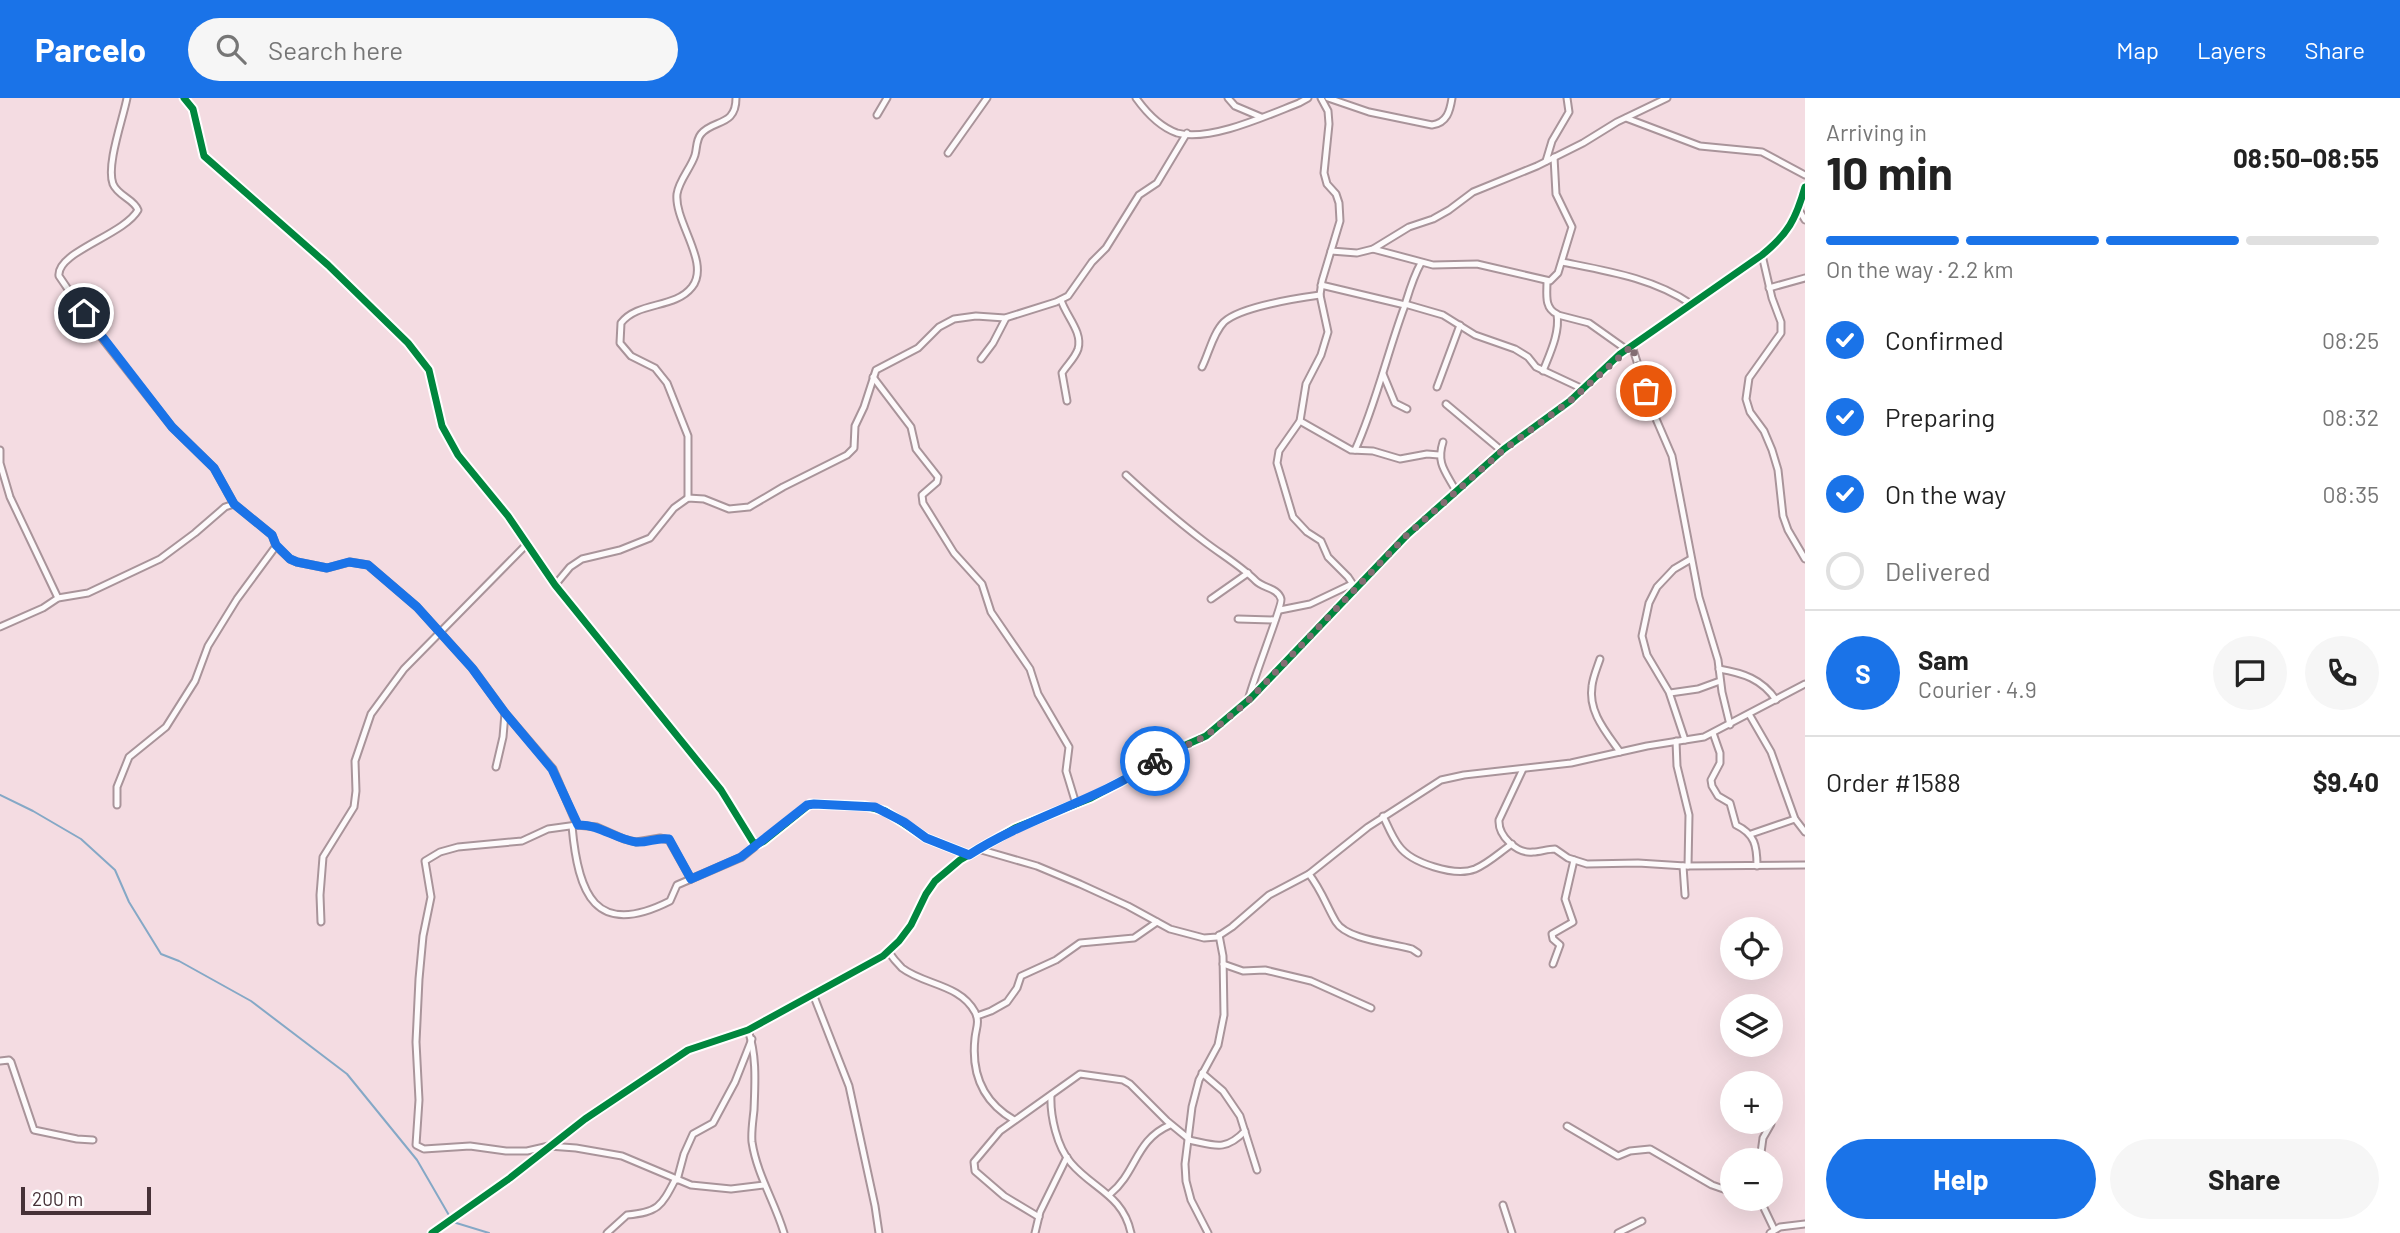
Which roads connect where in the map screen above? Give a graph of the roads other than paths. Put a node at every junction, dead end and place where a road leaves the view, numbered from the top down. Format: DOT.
graph roads {
  1 [pos="127,98"];
  2 [pos="184,98"];
  3 [pos="736,98"];
  4 [pos="887,98"];
  5 [pos="987,98"];
  6 [pos="1136,98"];
  7 [pos="1228,98"];
  8 [pos="1308,98"];
  9 [pos="1321,98"];
  10 [pos="1328,98"];
  11 [pos="1452,98"];
  12 [pos="1567,98"];
  13 [pos="1667,98"];
  14 [pos="877,115"];
  15 [pos="1261,117"];
  16 [pos="1626,118"];
  17 [pos="1187,133"];
  18 [pos="948,153"];
  19 [pos="1554,157"];
  20 [pos="1546,161"];
  21 [pos="1805,175"];
  22 [pos="1805,187"];
  23 [pos="1798,210"];
  24 [pos="1805,220"];
  25 [pos="1373,249"];
  26 [pos="1331,251"];
  27 [pos="1762,256"];
  28 [pos="1562,262"];
  29 [pos="1421,263"];
  30 [pos="1805,278"];
  31 [pos="1547,281"];
  32 [pos="1321,285"];
  33 [pos="1769,288"];
  34 [pos="1320,295"];
  35 [pos="1061,300"];
  36 [pos="1405,304"];
  37 [pos="1691,304"];
  38 [pos="1558,315"];
  39 [pos="1006,318"];
  40 [pos="1460,325"];
  41 [pos="1629,348"];
  42 [pos="981,359"];
  43 [pos="1202,367"];
  44 [pos="1543,370"];
  45 [pos="1383,374"];
  46 [pos="873,377"];
  47 [pos="1437,387"];
  48 [pos="1583,389"];
  49 [pos="1067,401"];
  50 [pos="1446,404"];
  51 [pos="1407,409"];
  52 [pos="1300,421"];
  53 [pos="1443,442"];
  54 [pos="0,450"];
  55 [pos="1355,450"];
  56 [pos="1502,451"];
  57 [pos="1439,455"];
  58 [pos="1126,475"];
  59 [pos="1456,491"];
  60 [pos="688,499"];
  61 [pos="234,504"];
  62 [pos="527,544"];
  63 [pos="276,545"];
  64 [pos="1691,559"];
  65 [pos="1805,559"];
  66 [pos="1248,573"];
  67 [pos="555,585"];
  68 [pos="1354,587"];
  69 [pos="58,598"];
  70 [pos="1211,599"];
  71 [pos="1280,610"];
  72 [pos="1238,619"];
  73 [pos="1275,620"];
  74 [pos="0,627"];
  75 [pos="441,633"];
  76 [pos="1600,659"];
  77 [pos="1719,669"];
  78 [pos="1720,681"];
  79 [pos="1805,684"];
  80 [pos="1670,693"];
  81 [pos="1776,700"];
  82 [pos="1248,701"];
  83 [pos="505,713"];
  84 [pos="1749,714"];
  85 [pos="1730,725"];
  86 [pos="1713,733"];
  87 [pos="1685,740"];
  88 [pos="1676,741"];
  89 [pos="1620,752"];
  90 [pos="496,767"];
  91 [pos="1523,769"];
  92 [pos="117,804"];
  93 [pos="1076,804"];
  94 [pos="1383,816"];
  95 [pos="1795,819"];
  96 [pos="575,825"];
  97 [pos="1805,832"];
  98 [pos="1751,834"];
  99 [pos="758,844"];
  100 [pos="1512,844"];
  101 [pos="978,849"];
  102 [pos="969,855"];
  103 [pos="1574,860"];
  104 [pos="1805,865"];
  105 [pos="1685,866"];
  106 [pos="1757,866"];
  107 [pos="1309,874"];
  108 [pos="691,879"];
  109 [pos="1685,895"];
  110 [pos="321,922"];
  111 [pos="1157,922"];
  112 [pos="1219,935"];
  113 [pos="888,951"];
  114 [pos="1418,953"];
  115 [pos="1223,964"];
  116 [pos="1553,964"];
  117 [pos="813,994"];
  118 [pos="1371,1008"];
  119 [pos="977,1016"];
  120 [pos="748,1030"];
  121 [pos="751,1039"];
  122 [pos="0,1060"];
  123 [pos="1202,1073"];
  124 [pos="1051,1095"];
  125 [pos="1014,1120"];
  126 [pos="1170,1125"];
  127 [pos="1567,1126"];
  128 [pos="1245,1131"];
  129 [pos="1189,1139"];
  130 [pos="93,1140"];
  131 [pos="549,1146"];
  132 [pos="1068,1157"];
  133 [pos="1257,1170"];
  134 [pos="676,1180"];
  135 [pos="764,1185"];
  136 [pos="1720,1188"];
  137 [pos="1110,1194"];
  138 [pos="1503,1205"];
  139 [pos="1765,1211"];
  140 [pos="1039,1217"];
  141 [pos="1642,1221"];
  142 [pos="1805,1224"];
  143 [pos="1772,1231"];
  144 [pos="432,1233"];
  145 [pos="607,1233"];
  146 [pos="784,1233"];
  147 [pos="879,1233"];
  148 [pos="1035,1233"];
  149 [pos="1131,1233"];
  150 [pos="1208,1233"];
  151 [pos="1512,1233"];
  152 [pos="1618,1233"];
  1 -- 61 [label="street"];
  2 -- 62 [label="street"];
  3 -- 60 [label="street"];
  4 -- 14 [label="street"];
  5 -- 18 [label="street"];
  6 -- 17 [label="street"];
  7 -- 15 [label="street"];
  8 -- 15 [label="street"];
  9 -- 26 [label="street"];
  10 -- 11 [label="street"];
  12 -- 20 [label="street"];
  13 -- 16 [label="street"];
  15 -- 17 [label="street"];
  16 -- 19 [label="street"];
  16 -- 21 [label="street"];
  17 -- 35 [label="street"];
  19 -- 20 [label="street"];
  19 -- 28 [label="street"];
  20 -- 25 [label="street"];
  22 -- 23 [label="street"];
  23 -- 24 [label="street"];
  23 -- 27 [label="street"];
  25 -- 26 [label="street"];
  25 -- 29 [label="street"];
  26 -- 32 [label="street"];
  27 -- 33 [label="street"];
  27 -- 37 [label="street"];
  28 -- 31 [label="street"];
  28 -- 37 [label="street"];
  29 -- 31 [label="street"];
  29 -- 36 [label="street"];
  30 -- 33 [label="street"];
  31 -- 38 [label="street"];
  32 -- 34 [label="street"];
  32 -- 36 [label="street"];
  33 -- 65 [label="street"];
  34 -- 43 [label="street"];
  34 -- 52 [label="street"];
  35 -- 39 [label="street"];
  35 -- 49 [label="street"];
  36 -- 40 [label="street"];
  36 -- 45 [label="street"];
  37 -- 41 [label="street"];
  38 -- 41 [label="street"];
  38 -- 44 [label="street"];
  39 -- 42 [label="street"];
  39 -- 46 [label="street"];
  40 -- 44 [label="street"];
  40 -- 47 [label="street"];
  41 -- 48 [label="street"];
  41 -- 64 [label="street"];
  44 -- 48 [label="street"];
  45 -- 51 [label="street"];
  45 -- 55 [label="street"];
  46 -- 60 [label="street"];
  46 -- 93 [label="street"];
  48 -- 56 [label="street"];
  50 -- 56 [label="street"];
  52 -- 55 [label="street"];
  52 -- 68 [label="street"];
  53 -- 57 [label="street"];
  54 -- 69 [label="street"];
  55 -- 57 [label="street"];
  56 -- 59 [label="street"];
  57 -- 59 [label="street"];
  58 -- 66 [label="street"];
  59 -- 68 [label="street"];
  60 -- 67 [label="street"];
  61 -- 63 [label="street"];
  61 -- 69 [label="street"];
  62 -- 67 [label="street"];
  62 -- 75 [label="street"];
  63 -- 75 [label="street"];
  63 -- 92 [label="street"];
  64 -- 77 [label="street"];
  64 -- 80 [label="street"];
  66 -- 70 [label="street"];
  66 -- 71 [label="street"];
  67 -- 99 [label="street"];
  68 -- 71 [label="street"];
  68 -- 82 [label="street"];
  69 -- 74 [label="street"];
  71 -- 73 [label="street"];
  72 -- 73 [label="street"];
  73 -- 82 [label="street"];
  75 -- 83 [label="street"];
  75 -- 110 [label="street"];
  76 -- 89 [label="street"];
  77 -- 78 [label="street"];
  77 -- 81 [label="street"];
  78 -- 80 [label="street"];
  78 -- 85 [label="street"];
  79 -- 81 [label="street"];
  80 -- 87 [label="street"];
  81 -- 84 [label="street"];
  82 -- 93 [label="street"];
  83 -- 90 [label="street"];
  83 -- 96 [label="street"];
  84 -- 85 [label="street"];
  84 -- 95 [label="street"];
  85 -- 86 [label="street"];
  86 -- 87 [label="street"];
  86 -- 98 [label="street"];
  87 -- 88 [label="street"];
  88 -- 89 [label="street"];
  88 -- 105 [label="street"];
  89 -- 91 [label="street"];
  91 -- 94 [label="street"];
  91 -- 100 [label="street"];
  93 -- 101 [label="street"];
  94 -- 100 [label="street"];
  94 -- 107 [label="street"];
  95 -- 97 [label="street"];
  95 -- 98 [label="street"];
  96 -- 108 [label="street"];
  96 -- 108 [label="street"];
  96 -- 131 [label="street"];
  98 -- 106 [label="street"];
  99 -- 102 [label="street"];
  99 -- 108 [label="street"];
  100 -- 103 [label="street"];
  101 -- 102 [label="street"];
  101 -- 111 [label="street"];
  102 -- 113 [label="street"];
  103 -- 105 [label="street"];
  103 -- 116 [label="street"];
  104 -- 106 [label="street"];
  105 -- 106 [label="street"];
  105 -- 109 [label="street"];
  107 -- 112 [label="street"];
  107 -- 114 [label="street"];
  111 -- 112 [label="street"];
  111 -- 119 [label="street"];
  112 -- 115 [label="street"];
  113 -- 117 [label="street"];
  113 -- 119 [label="street"];
  115 -- 118 [label="street"];
  115 -- 123 [label="street"];
  117 -- 120 [label="street"];
  117 -- 147 [label="street"];
  119 -- 125 [label="street"];
  120 -- 121 [label="street"];
  120 -- 131 [label="street"];
  121 -- 134 [label="street"];
  121 -- 135 [label="street"];
  122 -- 130 [label="street"];
  123 -- 128 [label="street"];
  123 -- 129 [label="street"];
  124 -- 125 [label="street"];
  124 -- 126 [label="street"];
  124 -- 132 [label="street"];
  125 -- 140 [label="street"];
  126 -- 129 [label="street"];
  126 -- 137 [label="street"];
  127 -- 136 [label="street"];
  128 -- 129 [label="street"];
  128 -- 133 [label="street"];
  129 -- 150 [label="street"];
  131 -- 134 [label="street"];
  131 -- 144 [label="street"];
  132 -- 137 [label="street"];
  132 -- 140 [label="street"];
  134 -- 135 [label="street"];
  134 -- 145 [label="street"];
  135 -- 146 [label="street"];
  137 -- 149 [label="street"];
  138 -- 151 [label="street"];
  139 -- 143 [label="street"];
  140 -- 148 [label="street"];
  141 -- 152 [label="street"];
  142 -- 143 [label="street"];
}
